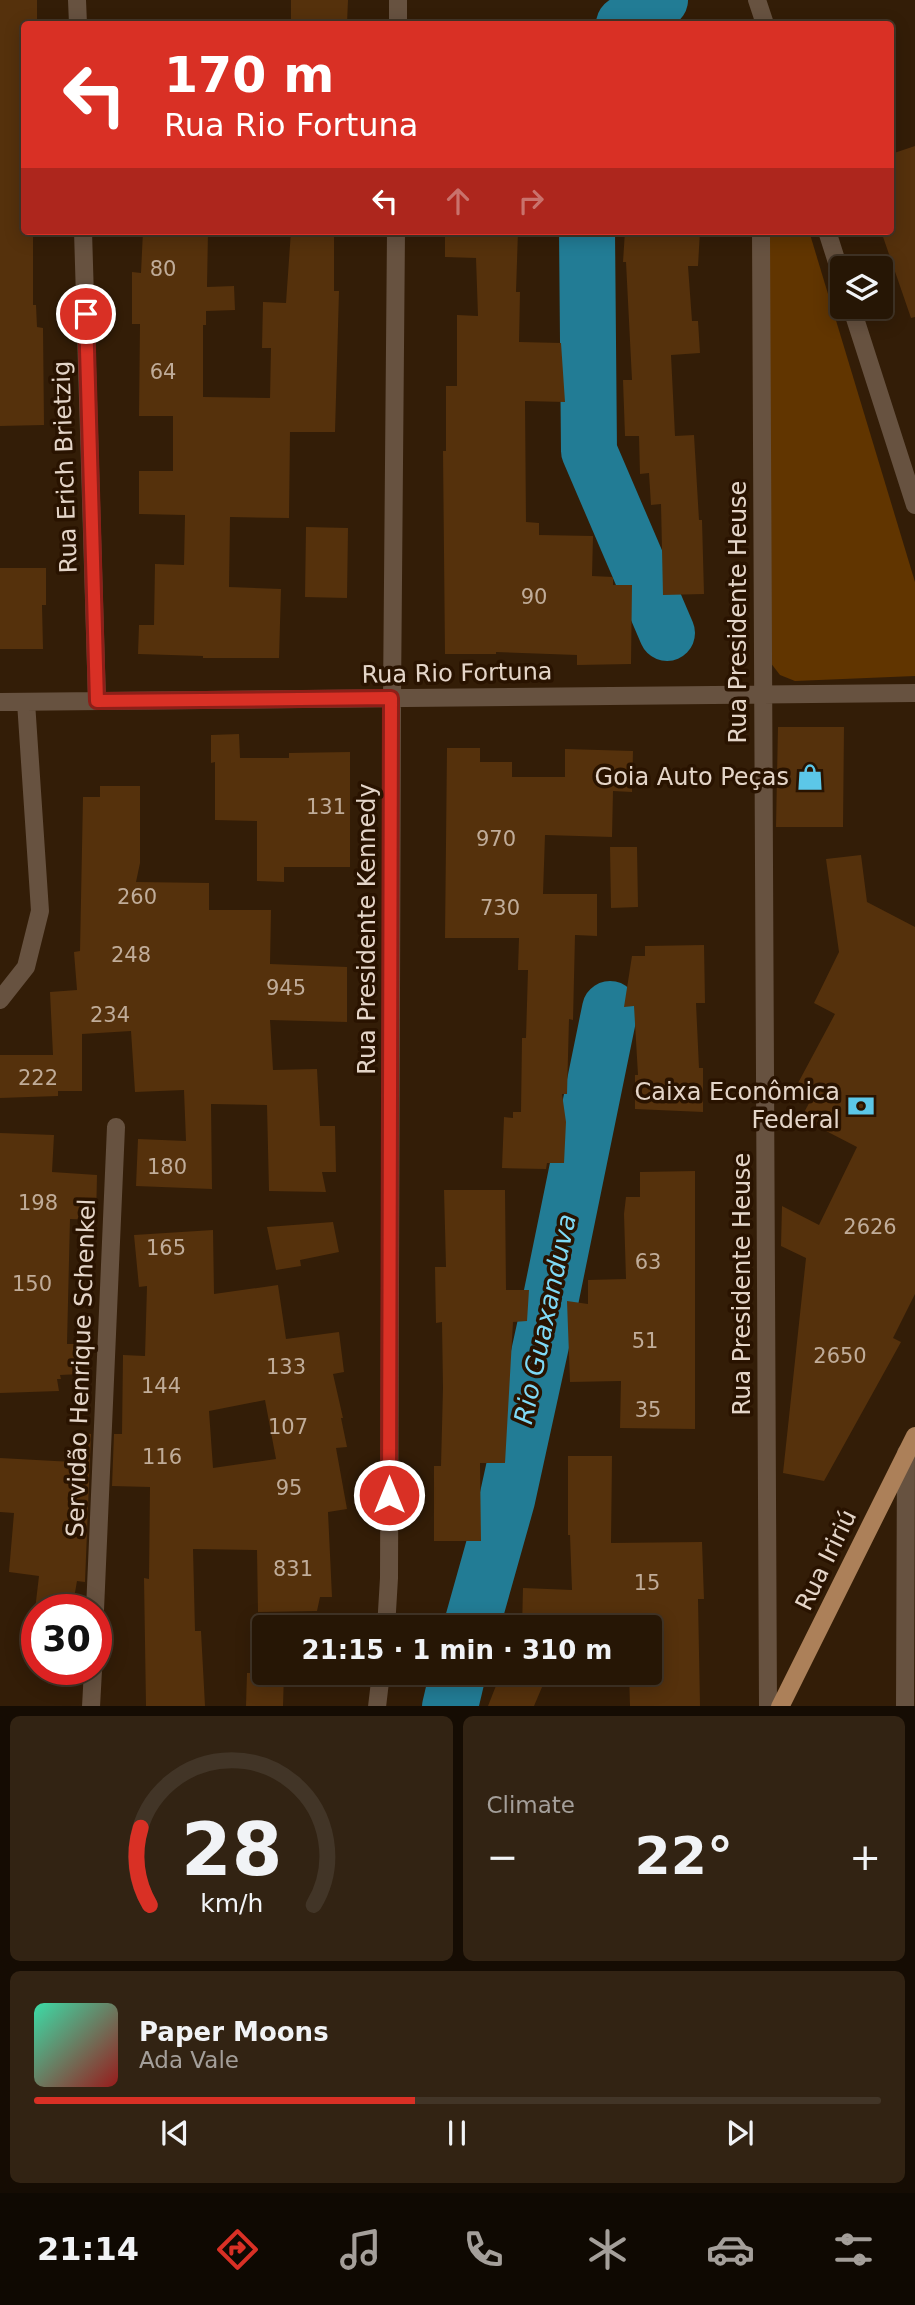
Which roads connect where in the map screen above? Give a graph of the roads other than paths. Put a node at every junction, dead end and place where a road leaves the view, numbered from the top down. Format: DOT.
graph roads {
  1 [pos="77,0"];
  2 [pos="398,0"];
  3 [pos="759,2"];
  4 [pos="78,21"];
  5 [pos="398,21"];
  6 [pos="760,21"];
  7 [pos="764,21"];
  8 [pos="83,235"];
  9 [pos="396,235"];
  10 [pos="761,235"];
  11 [pos="828,235"];
  12 [pos="835,256"];
  13 [pos="855,319"];
  14 [pos="915,505"];
  15 [pos="915,693"];
  16 [pos="763,694"];
  17 [pos="391,698"];
  18 [pos="97,701"];
  19 [pos="0,702"];
  20 [pos="26,702"];
  21 [pos="0,1000"];
  22 [pos="116,1127"];
  23 [pos="915,1436"];
  24 [pos="906,1453"];
  25 [pos="96,1594"];
  26 [pos="387,1615"];
  27 [pos="92,1685"];
  28 [pos="380,1685"];
  29 [pos="91,1706"];
  30 [pos="377,1706"];
  31 [pos="768,1706"];
  32 [pos="780,1706"];
  33 [pos="905,1706"];
  1 -- 4 [label="street"];
  2 -- 5 [label="street"];
  3 -- 6 [label="street"];
  3 -- 7 [label="street"];
  8 -- 18 [label="street, Rua Erich Brietzig"];
  9 -- 17 [label="street, Rua Presidente Kennedy"];
  10 -- 16 [label="street, Rua Presidente Heuse"];
  11 -- 12 [label="street"];
  13 -- 14 [label="street"];
  15 -- 16 [label="street, Rua Rio Fortuna"];
  16 -- 17 [label="street, Rua Rio Fortuna"];
  16 -- 31 [label="street, Rua Presidente Heuse"];
  17 -- 18 [label="street, Rua Rio Fortuna"];
  17 -- 26 [label="street, Rua Presidente Kennedy"];
  18 -- 20 [label="street, Rua Rio Fortuna"];
  19 -- 20 [label="street, Rua Rio Fortuna"];
  20 -- 21 [label="street"];
  22 -- 25 [label="street, Servidão Henrique Schenkel"];
  23 -- 24 [label="main road, Rua Iririú"];
  24 -- 32 [label="main road, Rua Iririú"];
  24 -- 33 [label="street"];
  27 -- 29 [label="street"];
  28 -- 30 [label="street"];
}
